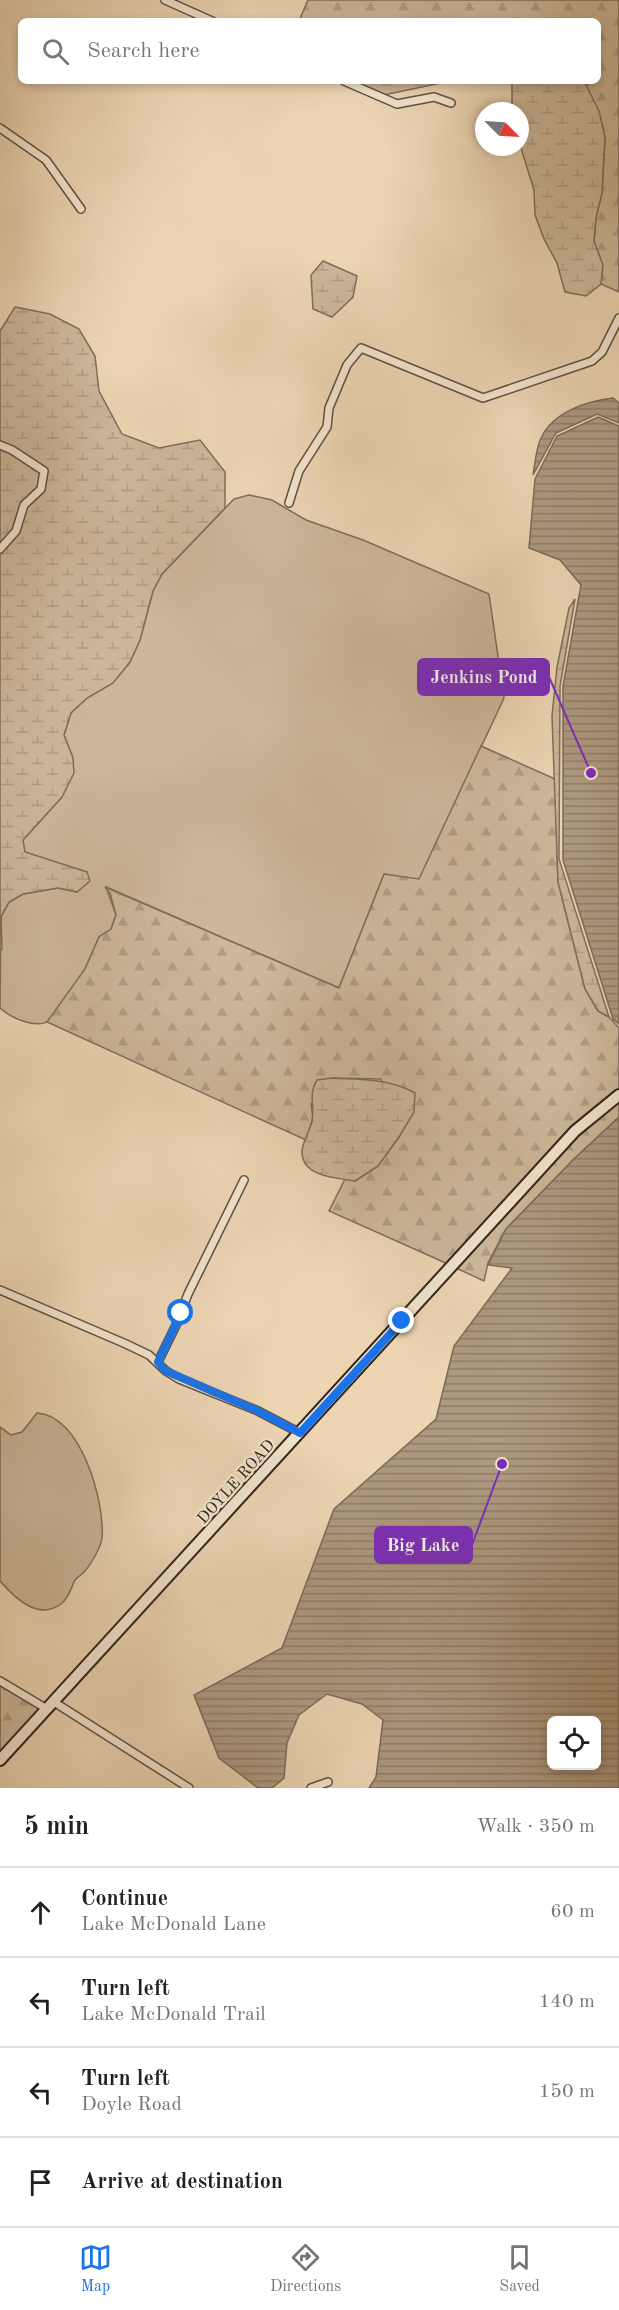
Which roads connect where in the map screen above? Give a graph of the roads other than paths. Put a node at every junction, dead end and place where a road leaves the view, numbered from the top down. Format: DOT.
graph roads {
  1 [pos="165,0"];
  2 [pos="205,18"];
  3 [pos="352,84"];
  4 [pos="451,103"];
  5 [pos="0,128"];
  6 [pos="81,209"];
  7 [pos="619,318"];
  8 [pos="0,445"];
  9 [pos="288,503"];
  10 [pos="0,549"];
  11 [pos="619,1095"];
  12 [pos="244,1180"];
  13 [pos="0,1290"];
  14 [pos="158,1362"];
  15 [pos="300,1433"];
  16 [pos="0,1681"];
  17 [pos="51,1705"];
  18 [pos="0,1760"];
  19 [pos="328,1782"];
  20 [pos="189,1788"];
  21 [pos="311,1788"];
  1 -- 2 [label="street"];
  3 -- 4 [label="street"];
  5 -- 6 [label="street"];
  7 -- 9 [label="street"];
  8 -- 10 [label="street"];
  11 -- 15 [label="main road, DOYLE ROAD"];
  12 -- 14 [label="street"];
  13 -- 14 [label="street"];
  14 -- 15 [label="street"];
  15 -- 17 [label="main road, DOYLE ROAD"];
  16 -- 17 [label="street"];
  17 -- 18 [label="main road, DOYLE ROAD"];
  17 -- 20 [label="street"];
  19 -- 21 [label="street"];
}
